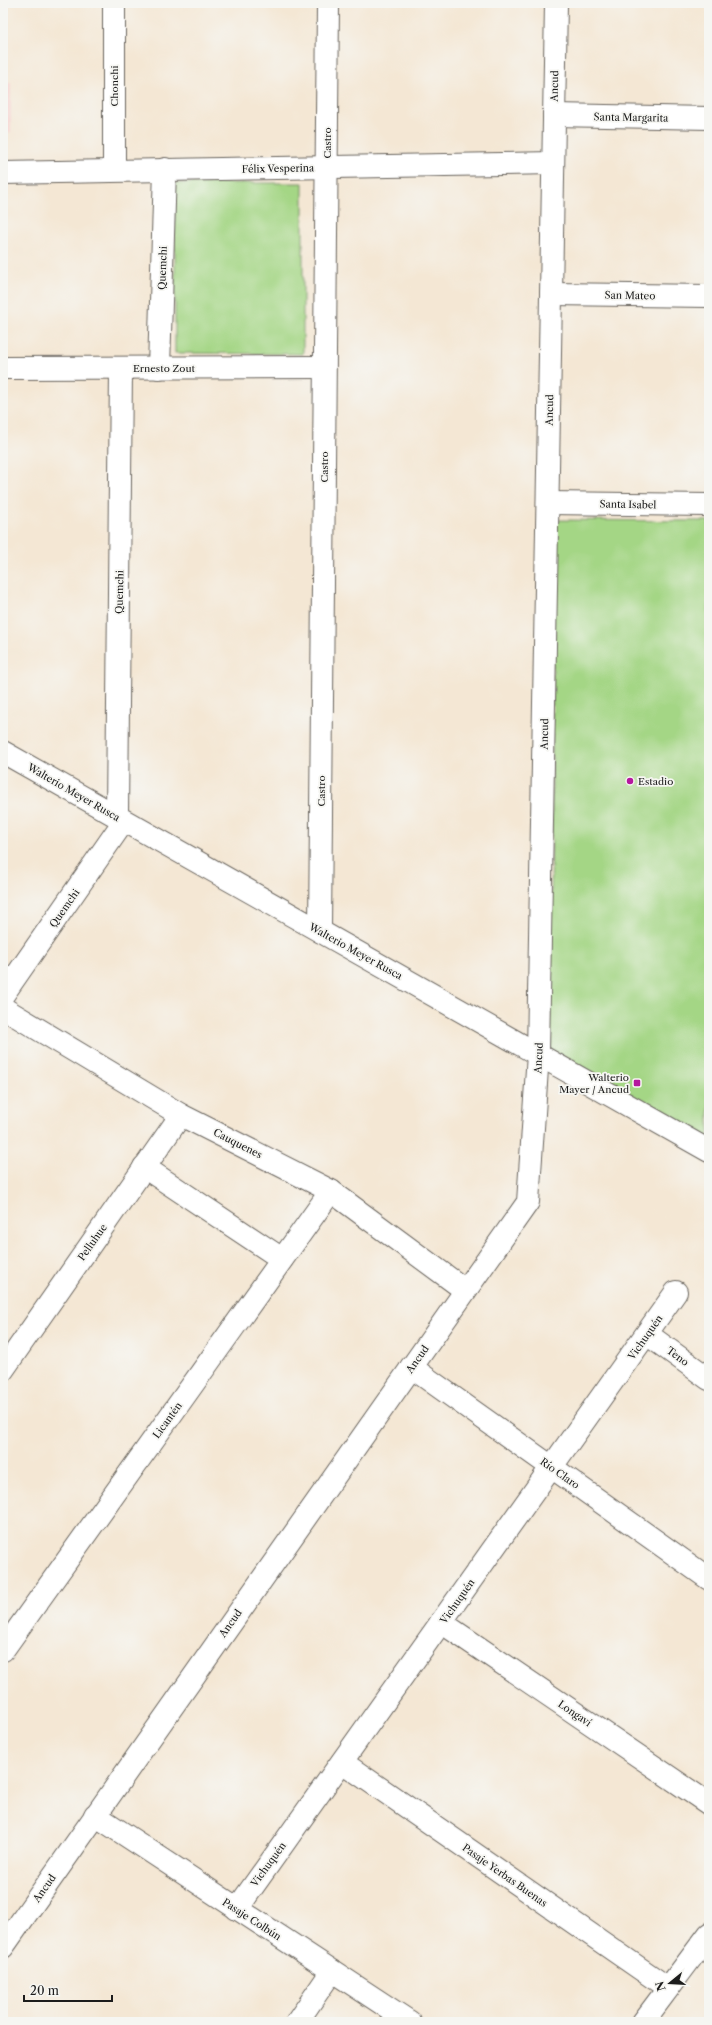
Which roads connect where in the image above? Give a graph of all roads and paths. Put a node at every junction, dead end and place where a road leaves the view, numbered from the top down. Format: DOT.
graph roads {
  1 [pos="114,3"];
  2 [pos="328,3"];
  3 [pos="556,3"];
  4 [pos="554,115"];
  5 [pos="709,118"];
  6 [pos="553,163"];
  7 [pos="327,168"];
  8 [pos="164,169"];
  9 [pos="114,170"];
  10 [pos="3,173"];
  11 [pos="551,294"];
  12 [pos="709,296"];
  13 [pos="324,367"];
  14 [pos="3,368"];
  15 [pos="121,368"];
  16 [pos="159,368"];
  17 [pos="548,503"];
  18 [pos="709,505"];
  19 [pos="3,752"];
  20 [pos="121,819"];
  21 [pos="320,931"];
  22 [pos="3,995"];
  23 [pos="3,1008"];
  24 [pos="538,1054"];
  25 [pos="181,1115"];
  26 [pos="709,1151"];
  27 [pos="144,1167"];
  28 [pos="331,1191"];
  29 [pos="282,1259"];
  30 [pos="465,1290"];
  31 [pos="676,1292"];
  32 [pos="647,1334"];
  33 [pos="411,1367"];
  34 [pos="3,1370"];
  35 [pos="709,1378"];
  36 [pos="552,1467"];
  37 [pos="709,1578"];
  38 [pos="441,1622"];
  39 [pos="3,1650"];
  40 [pos="342,1762"];
  41 [pos="709,1804"];
  42 [pos="95,1815"];
  43 [pos="237,1909"];
  44 [pos="708,1939"];
  45 [pos="3,1947"];
  46 [pos="332,1971"];
  47 [pos="668,1988"];
  48 [pos="297,2022"];
  49 [pos="410,2022"];
  50 [pos="643,2022"];
  1 -- 9 [label="street, Chonchi"];
  2 -- 7 [label="street, Castro"];
  3 -- 4 [label="street, Ancud"];
  4 -- 5 [label="street, Santa Margarita"];
  4 -- 6 [label="street, Ancud"];
  6 -- 7 [label="street, Félix Vesperina"];
  6 -- 11 [label="street, Ancud"];
  7 -- 8 [label="street, Félix Vesperina"];
  7 -- 13 [label="street, Castro"];
  8 -- 9 [label="street, Félix Vesperina"];
  8 -- 16 [label="street, Quemchi"];
  9 -- 10 [label="street, Félix Vesperina"];
  11 -- 12 [label="street, San Mateo"];
  11 -- 17 [label="street, Ancud"];
  13 -- 16 [label="street, Ernesto Zout"];
  13 -- 21 [label="street, Castro"];
  14 -- 15 [label="street, Ernesto Zout"];
  15 -- 16 [label="street, Ernesto Zout"];
  15 -- 20 [label="street, Quemchi"];
  17 -- 18 [label="street, Santa Isabel"];
  17 -- 24 [label="street, Ancud"];
  19 -- 20 [label="street, Walterio Meyer Rusca"];
  20 -- 21 [label="street, Walterio Meyer Rusca"];
  20 -- 22 [label="street, Quemchi"];
  21 -- 24 [label="street, Walterio Meyer Rusca"];
  23 -- 25 [label="street, Cauquenes"];
  24 -- 26 [label="street, Walterio Meyer Rusca"];
  24 -- 30 [label="street, Ancud"];
  25 -- 27 [label="street, Pelluhue"];
  25 -- 28 [label="street, Cauquenes"];
  27 -- 29 [label="street"];
  27 -- 34 [label="street, Pelluhue"];
  28 -- 29 [label="street, Licantén"];
  28 -- 30 [label="street, Cauquenes"];
  29 -- 39 [label="street, Licantén"];
  30 -- 33 [label="street, Ancud"];
  31 -- 32 [label="street, Vichuquén"];
  32 -- 35 [label="street, Teno"];
  32 -- 36 [label="street, Vichuquén"];
  33 -- 36 [label="street, Río Claro"];
  33 -- 42 [label="street, Ancud"];
  36 -- 37 [label="street, Río Claro"];
  36 -- 38 [label="street, Vichuquén"];
  38 -- 40 [label="street, Vichuquén"];
  38 -- 41 [label="street, Longaví"];
  40 -- 43 [label="street, Vichuquén"];
  40 -- 47 [label="street, Pasaje Yerbas Buenas"];
  42 -- 43 [label="street, Pasaje Colbún"];
  42 -- 45 [label="street, Ancud"];
  43 -- 46 [label="street, Pasaje Colbún"];
  44 -- 47 [label="street"];
  46 -- 48 [label="street"];
  46 -- 49 [label="street, Pasaje Colbún"];
  47 -- 50 [label="street"];
}
